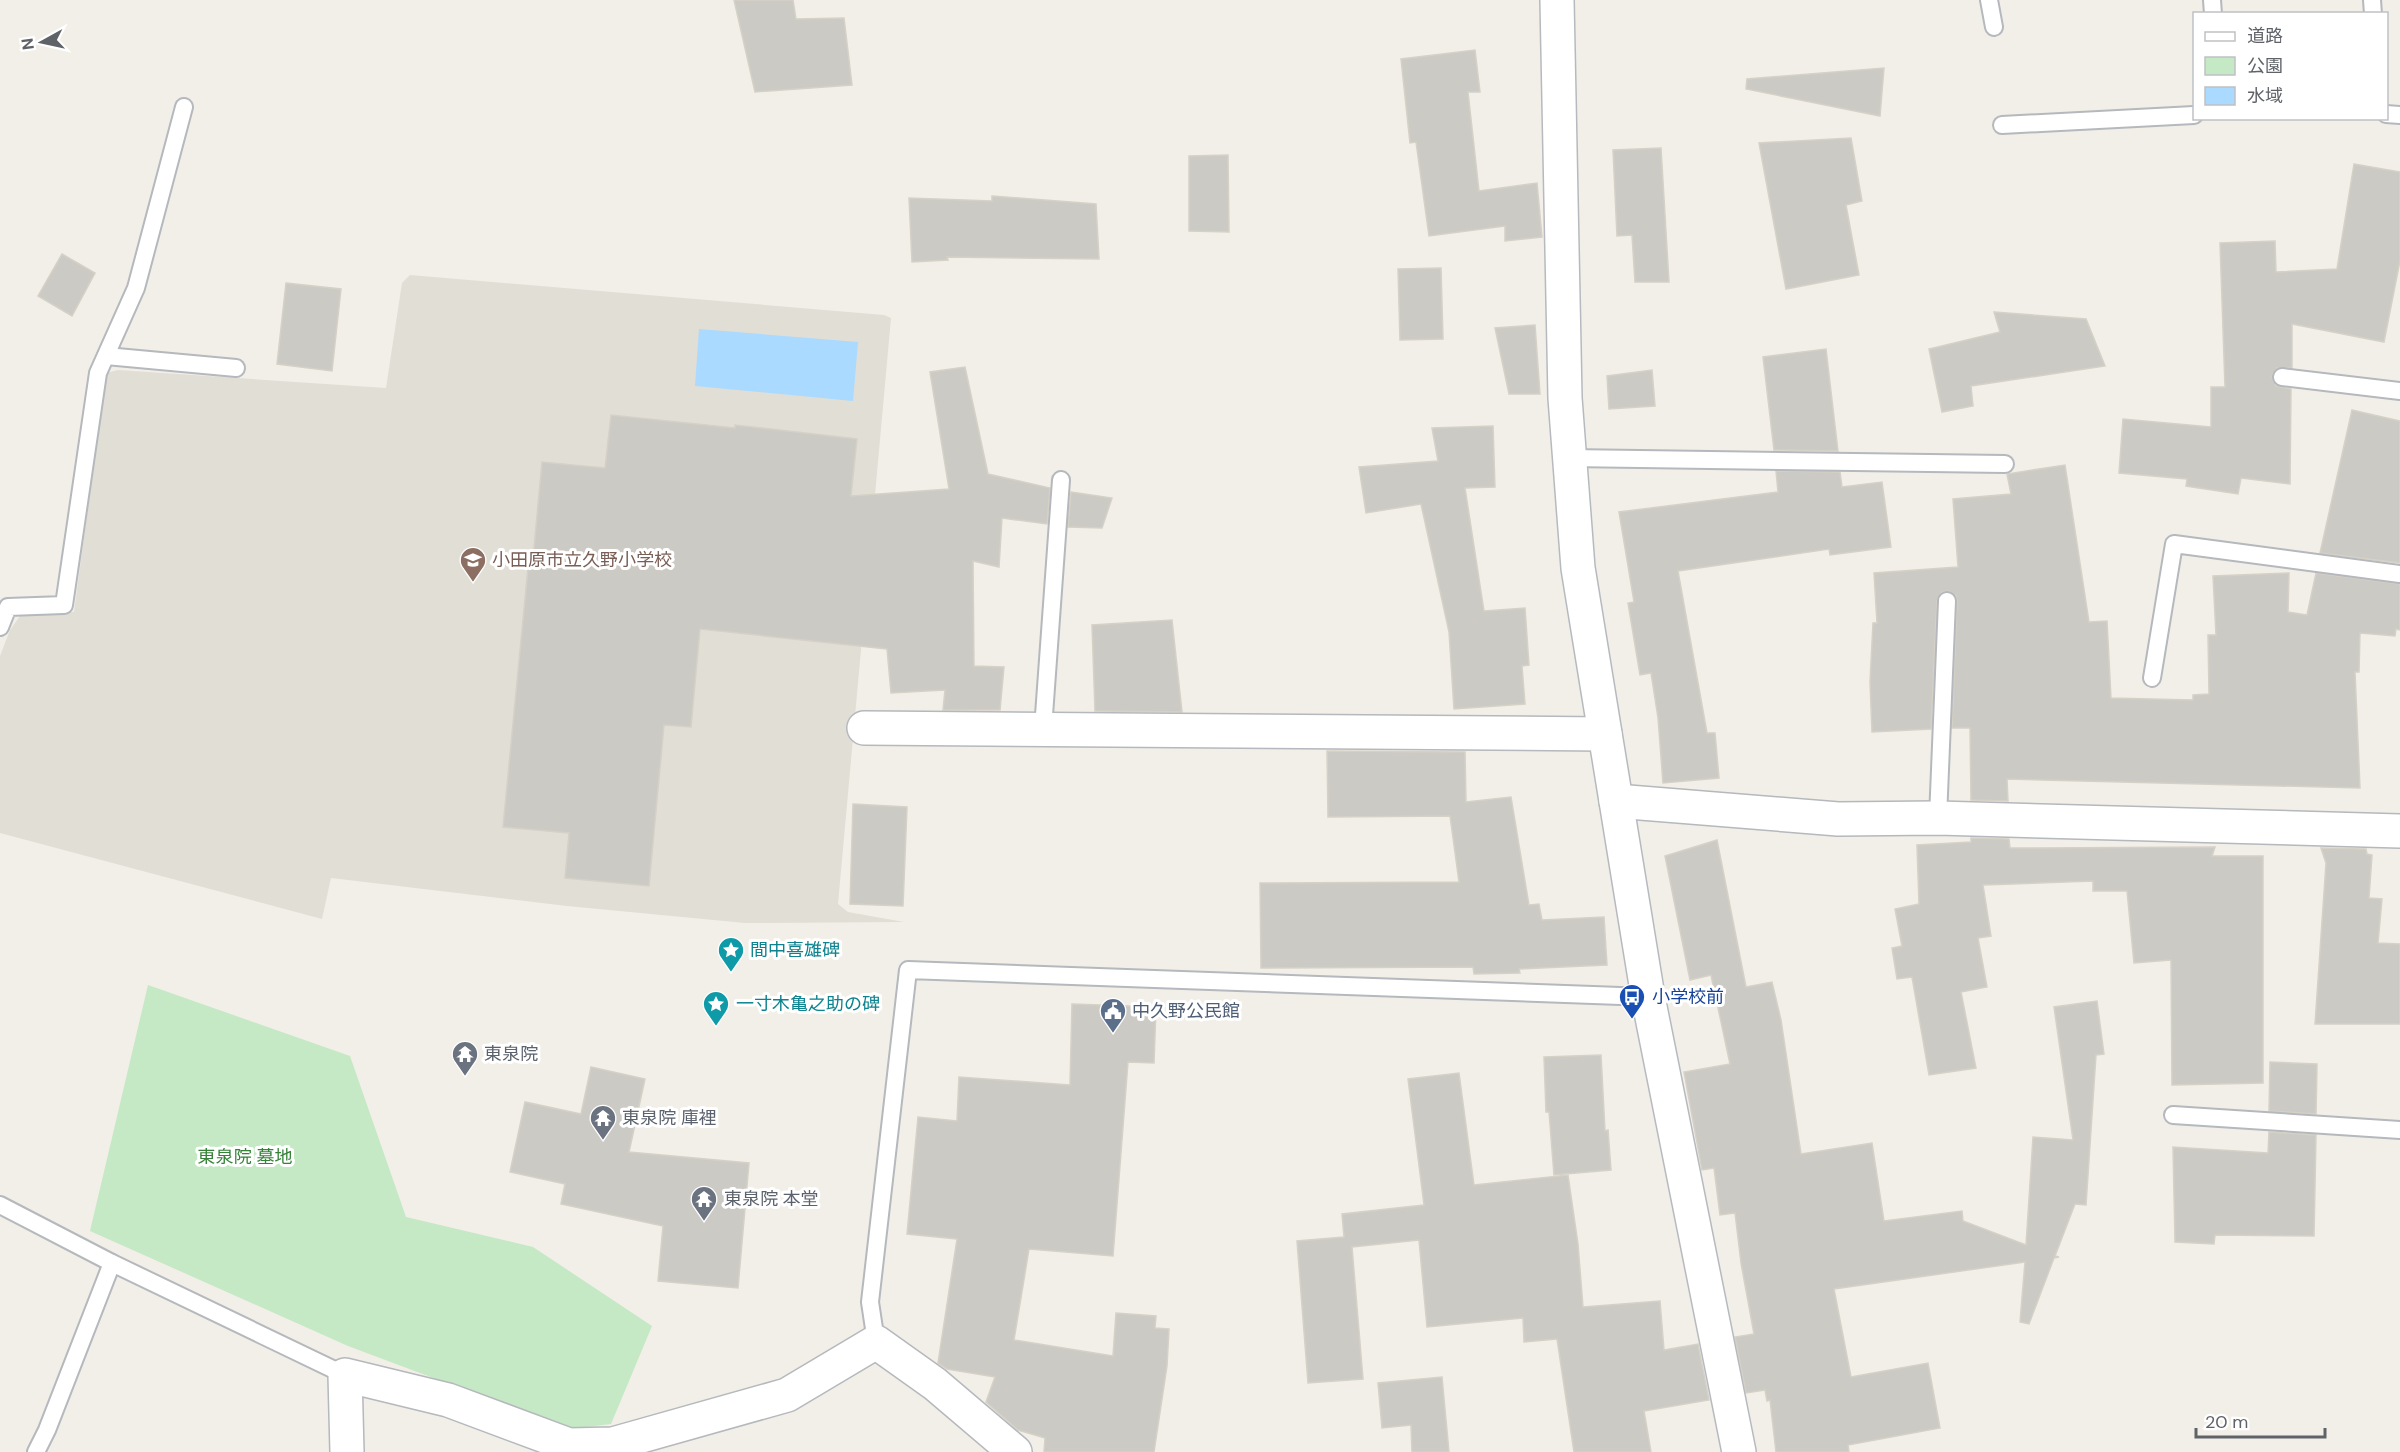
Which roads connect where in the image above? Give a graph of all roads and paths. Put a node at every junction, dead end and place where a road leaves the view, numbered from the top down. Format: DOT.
graph roads {
  1 [pos="1557,0"];
  2 [pos="1989,0"];
  3 [pos="1994,27"];
  4 [pos="184,107"];
  5 [pos="2193,115"];
  6 [pos="2002,125"];
  7 [pos="106,356"];
  8 [pos="236,368"];
  9 [pos="2282,377"];
  10 [pos="2400,391"];
  11 [pos="1569,458"];
  12 [pos="2005,464"];
  13 [pos="1061,480"];
  14 [pos="2400,574"];
  15 [pos="1947,601"];
  16 [pos="0,627"];
  17 [pos="2152,678"];
  18 [pos="864,728"];
  19 [pos="1043,729"];
  20 [pos="1605,734"];
  21 [pos="1616,801"];
  22 [pos="1938,818"];
  23 [pos="2400,831"];
  24 [pos="1648,997"];
  25 [pos="2173,1115"];
  26 [pos="2400,1130"];
  27 [pos="0,1205"];
  28 [pos="112,1263"];
  29 [pos="876,1342"];
  30 [pos="345,1375"];
  31 [pos="36,1452"];
  32 [pos="347,1452"];
  33 [pos="1015,1452"];
  34 [pos="1739,1452"];
  1 -- 11 [label="street"];
  2 -- 3 [label="lane"];
  4 -- 7 [label="lane"];
  5 -- 6 [label="lane"];
  7 -- 8 [label="lane"];
  7 -- 16 [label="lane"];
  9 -- 10 [label="lane"];
  11 -- 12 [label="lane"];
  11 -- 20 [label="street"];
  13 -- 19 [label="lane"];
  14 -- 17 [label="lane"];
  15 -- 22 [label="lane"];
  18 -- 19 [label="street"];
  19 -- 20 [label="street"];
  20 -- 21 [label="street"];
  21 -- 22 [label="street"];
  21 -- 24 [label="street"];
  22 -- 23 [label="street"];
  24 -- 29 [label="lane"];
  24 -- 34 [label="street"];
  25 -- 26 [label="lane"];
  27 -- 28 [label="lane"];
  28 -- 30 [label="lane"];
  28 -- 31 [label="lane"];
  29 -- 30 [label="street"];
  29 -- 33 [label="street"];
  30 -- 32 [label="street"];
}
